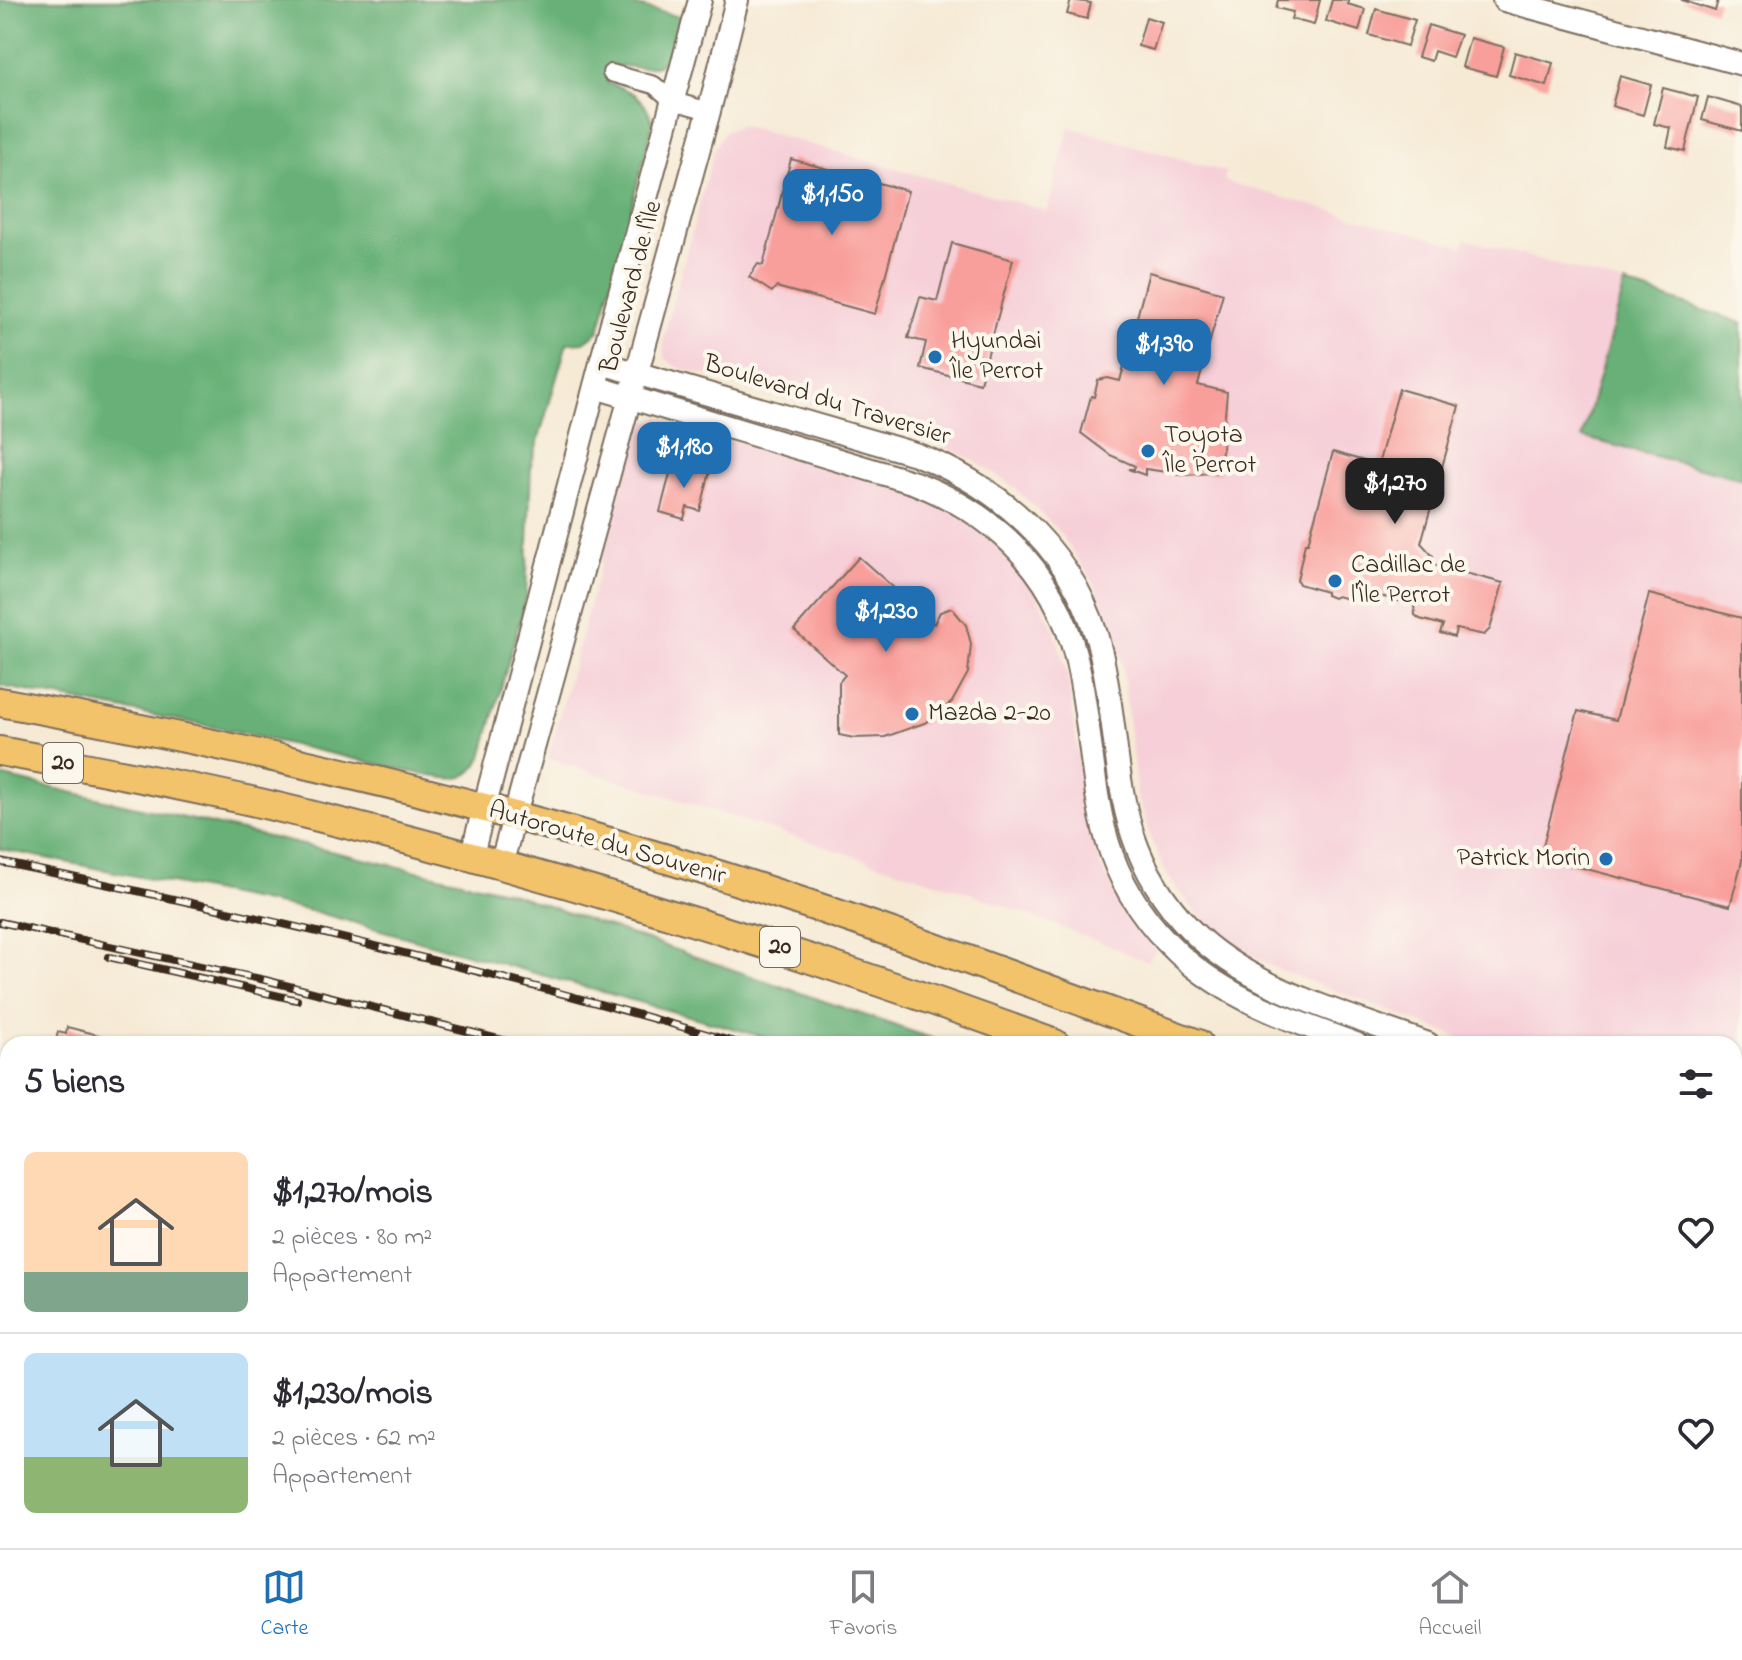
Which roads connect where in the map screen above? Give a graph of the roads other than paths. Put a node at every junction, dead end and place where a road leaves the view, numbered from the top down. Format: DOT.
graph roads {
  1 [pos="700,0"];
  2 [pos="737,0"];
  3 [pos="1504,0"];
  4 [pos="1742,64"];
  5 [pos="611,73"];
  6 [pos="673,101"];
  7 [pos="709,111"];
  8 [pos="601,363"];
  9 [pos="637,373"];
  10 [pos="595,387"];
  11 [pos="630,397"];
  12 [pos="0,702"];
  13 [pos="1113,735"];
  14 [pos="1088,737"];
  15 [pos="0,751"];
  16 [pos="483,809"];
  17 [pos="515,817"];
  18 [pos="471,858"];
  19 [pos="501,865"];
  20 [pos="1033,1036"];
  21 [pos="1176,1036"];
  22 [pos="1334,1036"];
  23 [pos="1407,1036"];
  1 -- 6 [label="street, Boulevard de l'Île"];
  2 -- 7 [label="street, Boulevard de l'Île"];
  3 -- 4 [label="street"];
  5 -- 6 [label="street"];
  6 -- 7 [label="street"];
  6 -- 8 [label="street, Boulevard de l'Île"];
  7 -- 9 [label="street, Boulevard de l'Île"];
  8 -- 9 [label="street, Boulevard du Traversier"];
  8 -- 10 [label="street, Boulevard de l'Île"];
  9 -- 11 [label="street, Boulevard de l'Île"];
  9 -- 13 [label="street, Boulevard du Traversier"];
  10 -- 11 [label="street, Boulevard du Traversier"];
  10 -- 16 [label="street, Boulevard de l'Île"];
  11 -- 14 [label="street, Boulevard du Traversier"];
  11 -- 17 [label="street, Boulevard de l'Île"];
  12 -- 16 [label="highway, Autoroute du Souvenir / 20"];
  13 -- 14 [label="street"];
  13 -- 23 [label="street, Boulevard du Traversier"];
  14 -- 22 [label="street, Boulevard du Traversier"];
  15 -- 18 [label="highway, Autoroute du Souvenir / 20"];
  16 -- 17 [label="highway, Autoroute du Souvenir / 20"];
  16 -- 18 [label="street, Boulevard de l'Île"];
  17 -- 19 [label="street, Boulevard de l'Île"];
  17 -- 21 [label="highway, Autoroute du Souvenir / 20"];
  18 -- 19 [label="highway, Autoroute du Souvenir / 20"];
  19 -- 20 [label="highway, Autoroute du Souvenir / 20"];
}
